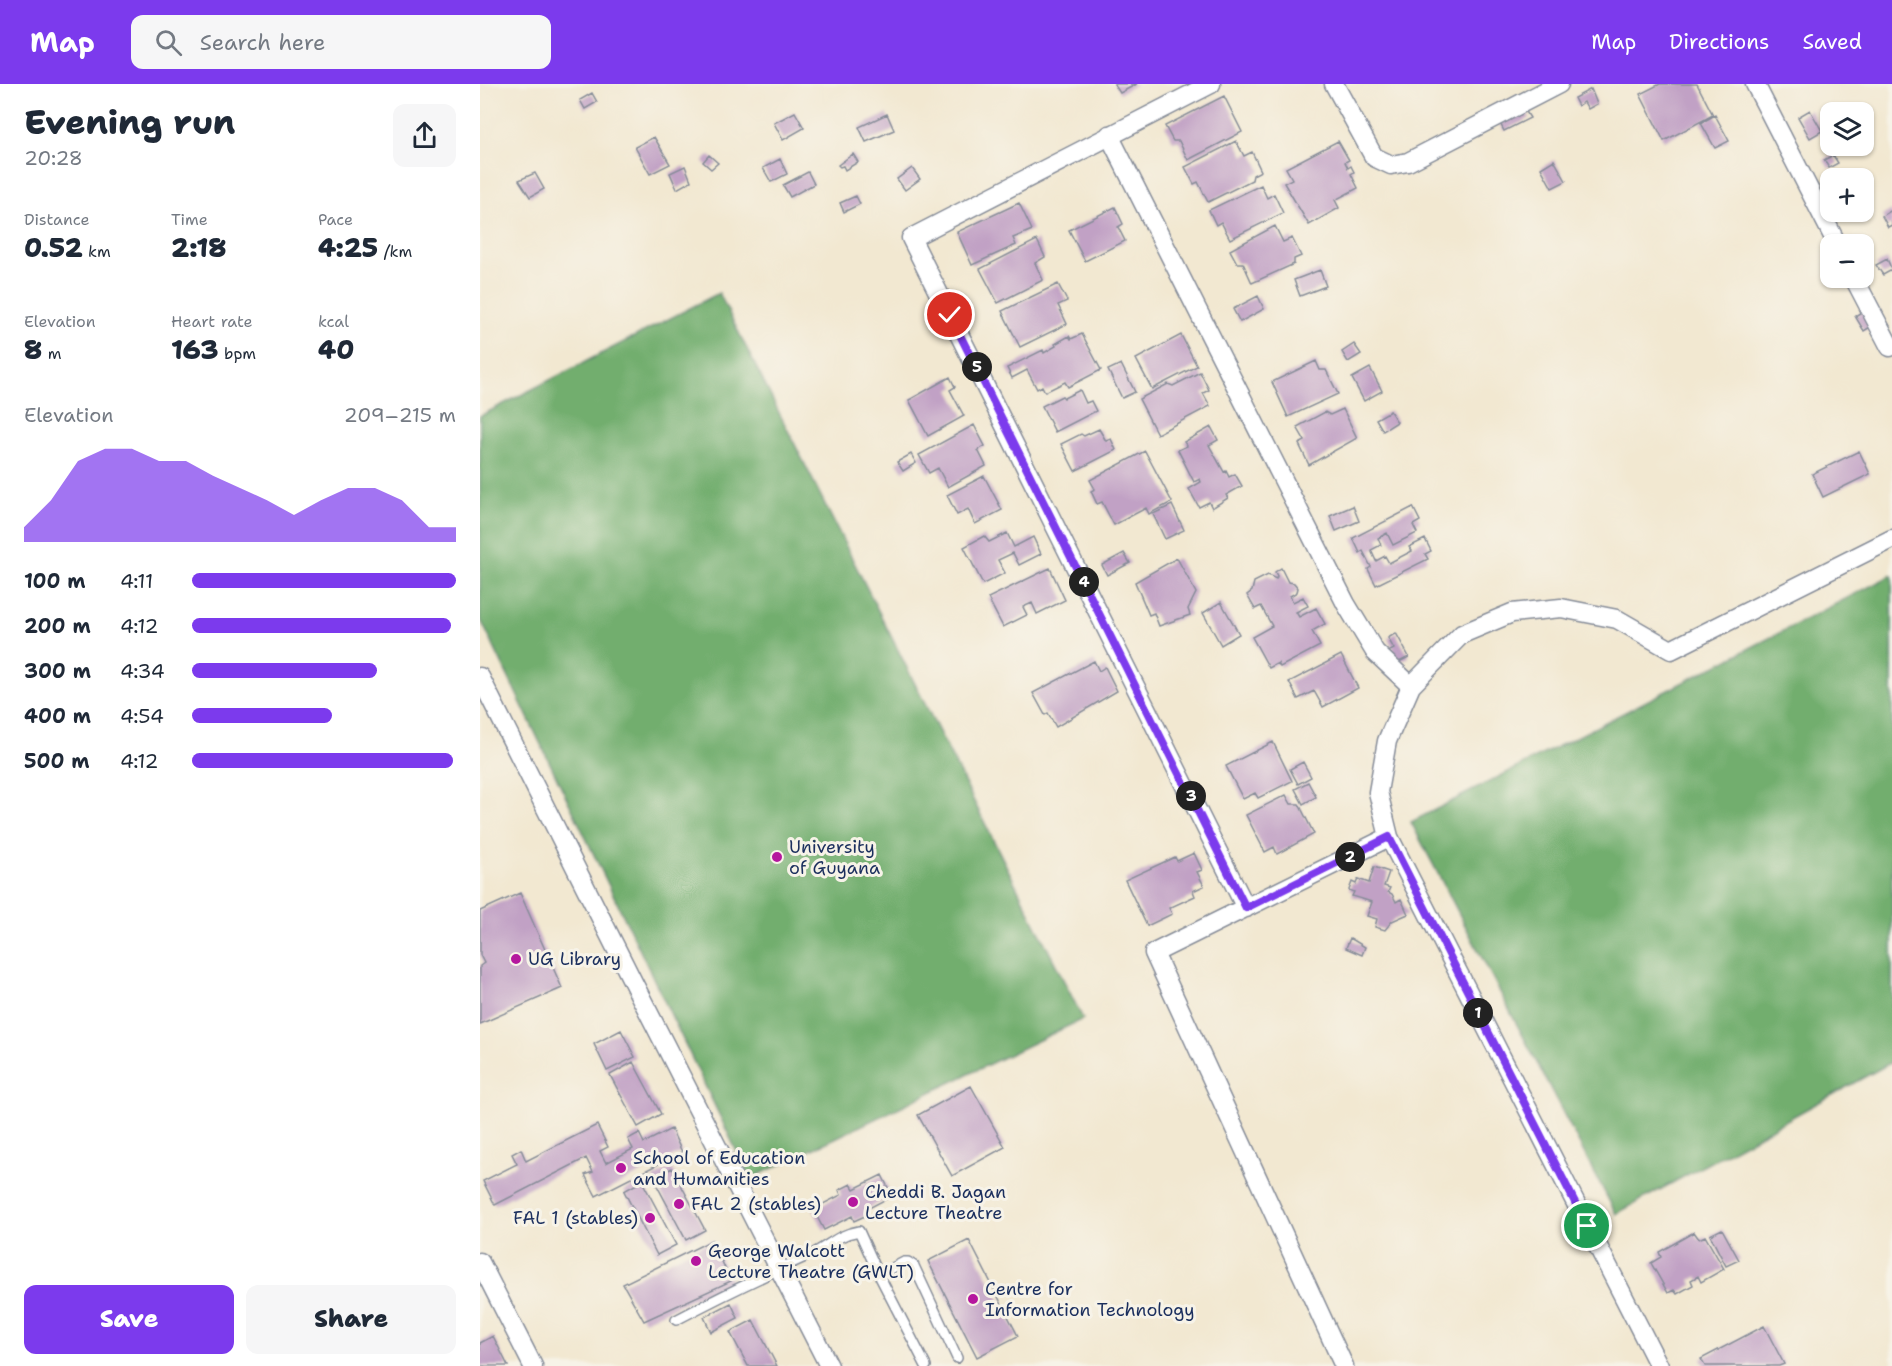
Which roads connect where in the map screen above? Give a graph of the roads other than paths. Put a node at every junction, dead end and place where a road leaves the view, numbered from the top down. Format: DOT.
graph roads {
  1 [pos="1211,84"];
  2 [pos="1334,84"];
  3 [pos="1559,84"];
  4 [pos="1755,84"];
  5 [pos="1109,135"];
  6 [pos="1832,234"];
  7 [pos="1859,288"];
  8 [pos="1890,347"];
  9 [pos="1892,539"];
  10 [pos="480,677"];
  11 [pos="1411,686"];
  12 [pos="1389,837"];
  13 [pos="1246,908"];
  14 [pos="480,1262"];
  15 [pos="780,1269"];
  16 [pos="879,1275"];
  17 [pos="676,1320"];
  18 [pos="957,1358"];
  19 [pos="533,1366"];
  20 [pos="830,1366"];
  21 [pos="926,1366"];
  22 [pos="1344,1366"];
  23 [pos="1659,1366"];
  1 -- 5 [label="street"];
  2 -- 3 [label="street"];
  4 -- 6 [label="street"];
  5 -- 11 [label="street"];
  5 -- 13 [label="street"];
  7 -- 8 [label="street"];
  9 -- 11 [label="street"];
  10 -- 15 [label="street"];
  11 -- 12 [label="street"];
  12 -- 13 [label="street"];
  12 -- 23 [label="street"];
  13 -- 22 [label="street"];
  14 -- 19 [label="street"];
  15 -- 16 [label="lane"];
  15 -- 17 [label="lane"];
  15 -- 20 [label="street"];
  16 -- 18 [label="lane"];
  16 -- 21 [label="lane"];
}
